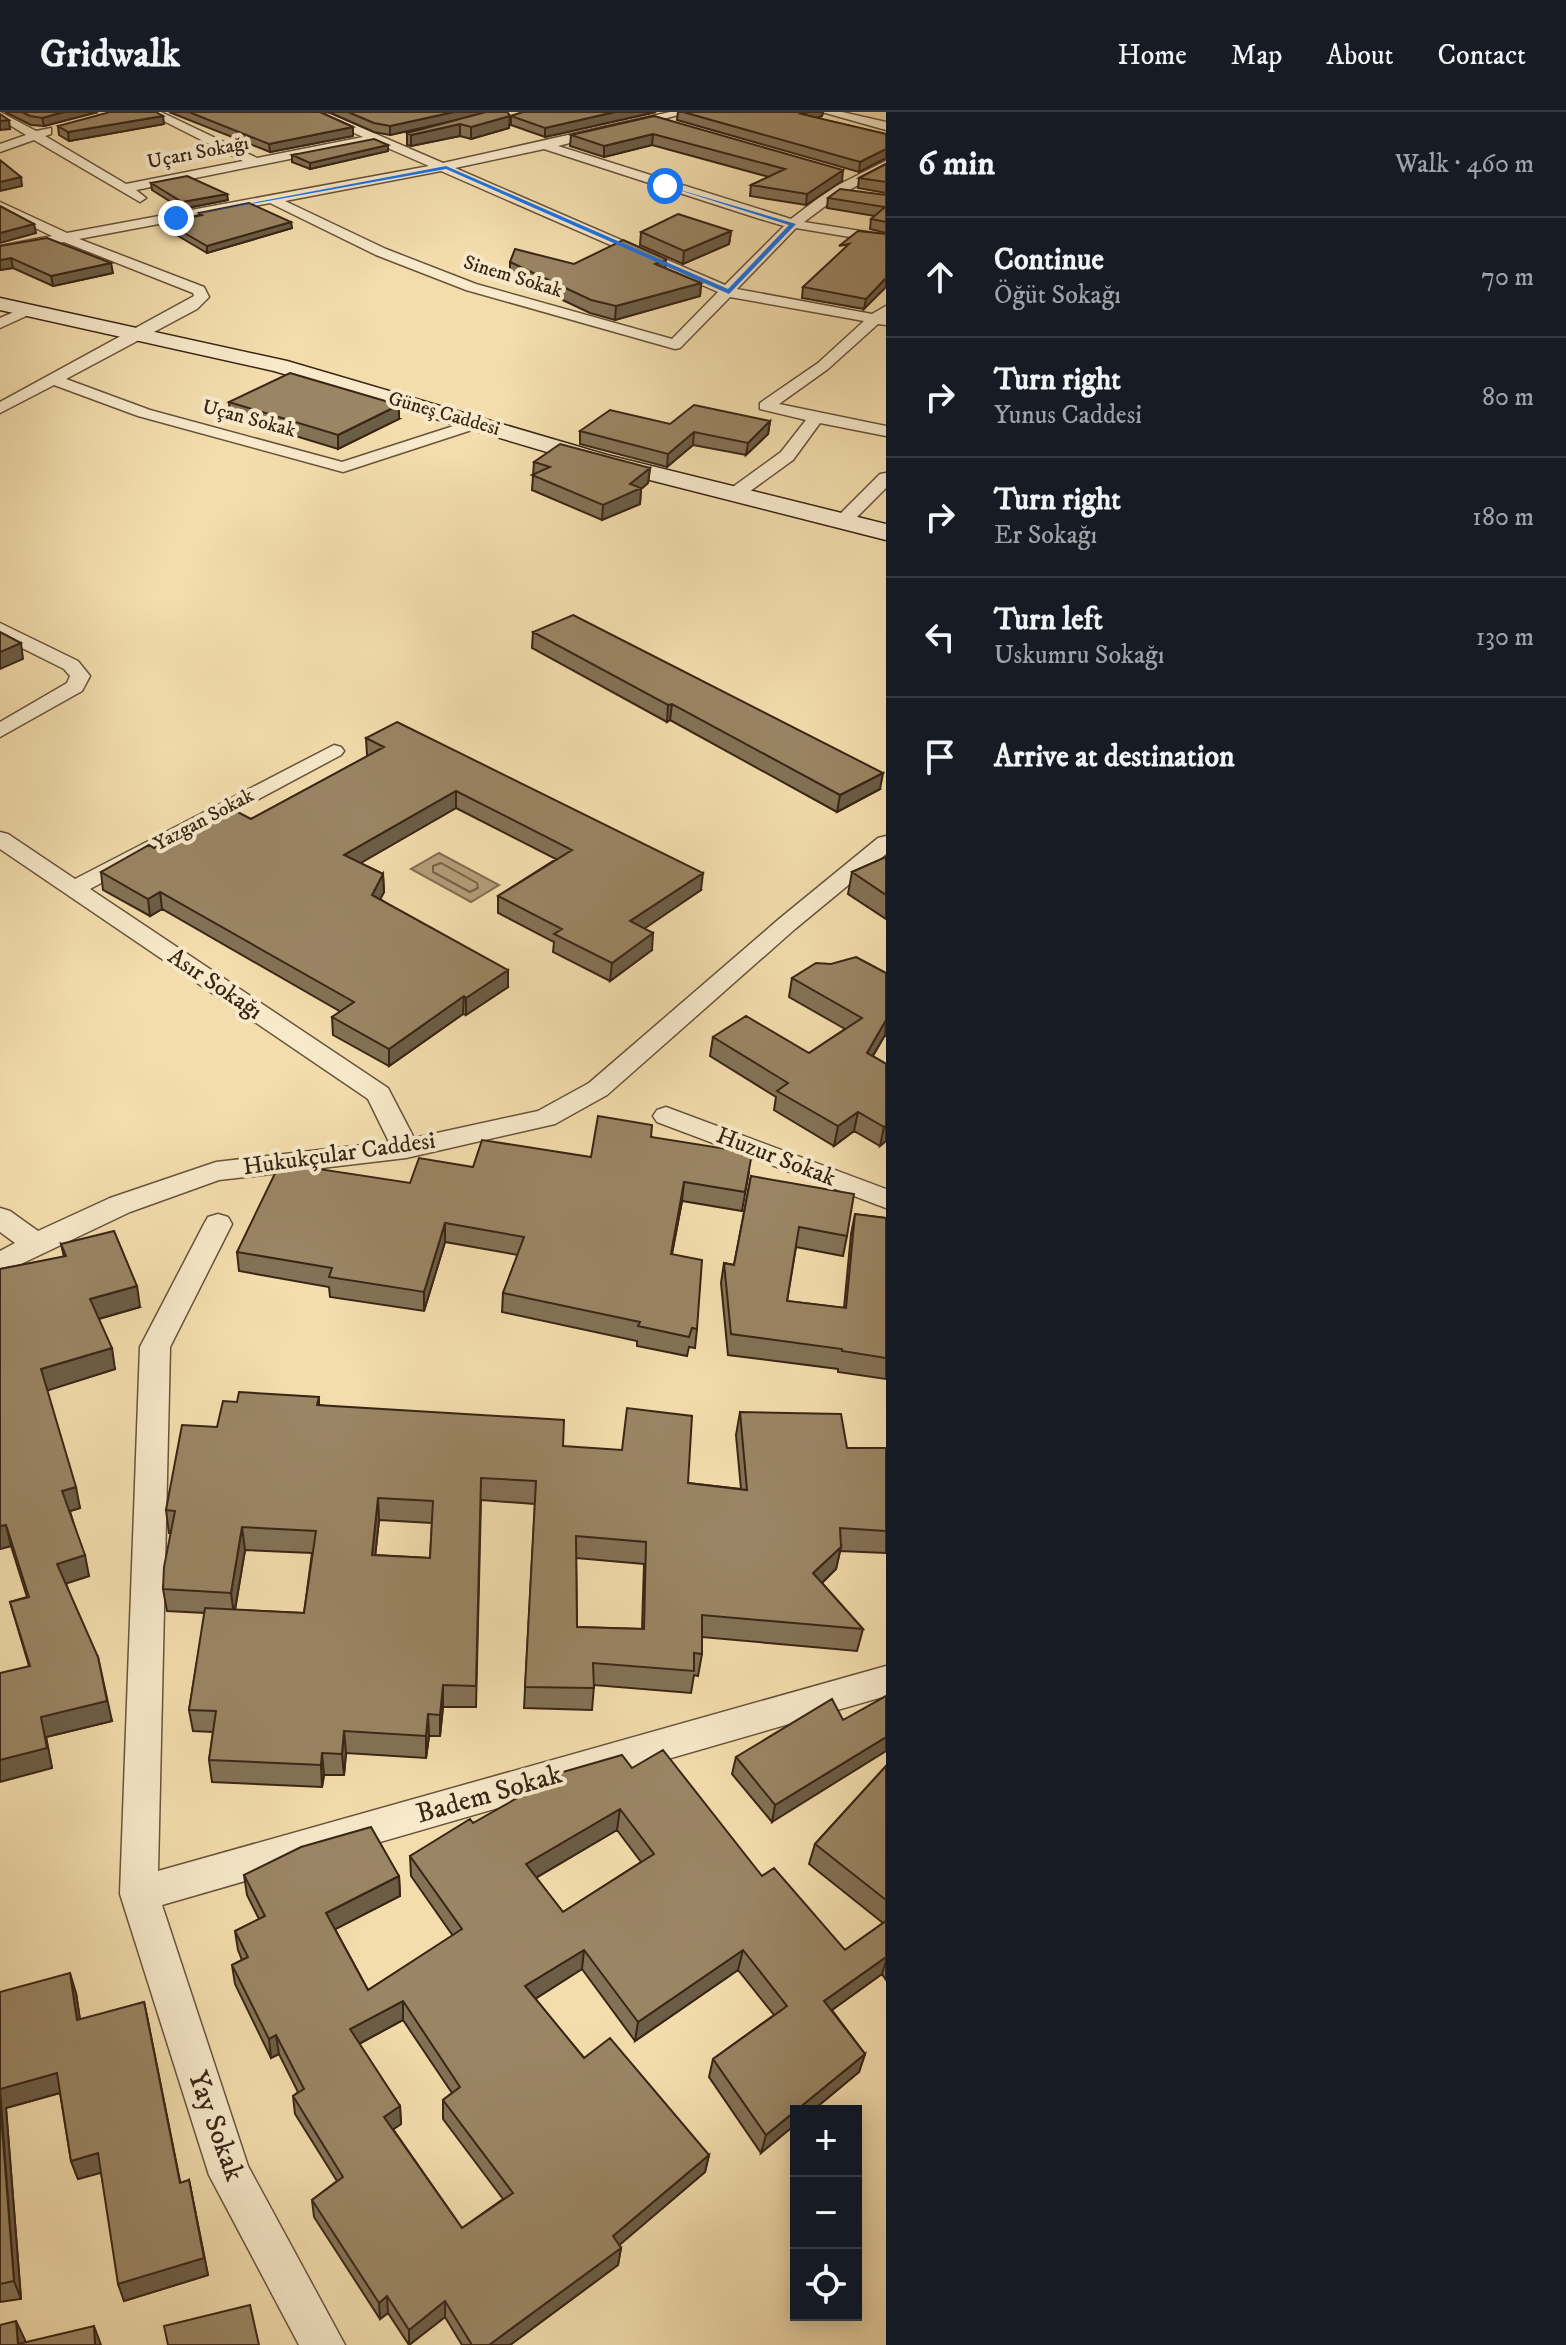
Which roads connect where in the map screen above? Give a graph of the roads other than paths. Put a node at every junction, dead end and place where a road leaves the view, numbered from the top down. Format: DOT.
graph roads {
  1 [pos="152,112"];
  2 [pos="627,112"];
  3 [pos="684,112"];
  4 [pos="828,112"];
  5 [pos="324,113"];
  6 [pos="0,114"];
  7 [pos="655,120"];
  8 [pos="886,126"];
  9 [pos="57,128"];
  10 [pos="684,128"];
  11 [pos="36,135"];
  12 [pos="414,136"];
  13 [pos="381,141"];
  14 [pos="549,147"];
  15 [pos="0,148"];
  16 [pos="255,162"];
  17 [pos="886,165"];
  18 [pos="446,168"];
  19 [pos="843,174"];
  20 [pos="857,178"];
  21 [pos="123,189"];
  22 [pos="835,192"];
  23 [pos="861,196"];
  24 [pos="275,201"];
  25 [pos="0,206"];
  26 [pos="176,218"];
  27 [pos="793,224"];
  28 [pos="64,237"];
  29 [pos="886,239"];
  30 [pos="1,249"];
  31 [pos="729,292"];
  32 [pos="0,304"];
  33 [pos="30,309"];
  34 [pos="882,316"];
  35 [pos="0,324"];
  36 [pos="138,332"];
  37 [pos="54,380"];
  38 [pos="0,388"];
  39 [pos="27,395"];
  40 [pos="0,408"];
  41 [pos="816,417"];
  42 [pos="478,423"];
  43 [pos="886,431"];
  44 [pos="886,478"];
  45 [pos="736,493"];
  46 [pos="843,521"];
  47 [pos="886,532"];
  48 [pos="0,629"];
  49 [pos="0,731"];
  50 [pos="334,751"];
  51 [pos="0,839"];
  52 [pos="886,843"];
  53 [pos="73,889"];
  54 [pos="666,1116"];
  55 [pos="406,1149"];
  56 [pos="886,1199"];
  57 [pos="0,1218"];
  58 [pos="218,1224"];
  59 [pos="36,1244"];
  60 [pos="0,1264"];
  61 [pos="886,1681"];
  62 [pos="139,1894"];
  63 [pos="323,2345"];
  1 -- 16 [label="street"];
  2 -- 7 [label="street"];
  3 -- 7 [label="street"];
  4 -- 8 [label="street"];
  5 -- 13 [label="street"];
  6 -- 11 [label="street"];
  7 -- 10 [label="street"];
  7 -- 14 [label="street"];
  9 -- 11 [label="street"];
  11 -- 15 [label="street"];
  11 -- 21 [label="street"];
  12 -- 13 [label="street, Uçarı Sokağı"];
  13 -- 16 [label="street, Uçarı Sokağı"];
  13 -- 18 [label="street"];
  14 -- 18 [label="street"];
  14 -- 27 [label="street"];
  16 -- 21 [label="street, Uçarı Sokağı"];
  17 -- 20 [label="street"];
  18 -- 24 [label="street"];
  18 -- 31 [label="street"];
  19 -- 20 [label="street"];
  20 -- 22 [label="street"];
  21 -- 26 [label="street"];
  22 -- 23 [label="street"];
  22 -- 27 [label="street"];
  24 -- 26 [label="street"];
  24 -- 31 [label="street, Sinem Sokak"];
  25 -- 28 [label="street"];
  26 -- 28 [label="street"];
  27 -- 29 [label="street"];
  27 -- 31 [label="street"];
  28 -- 30 [label="street"];
  28 -- 36 [label="street"];
  31 -- 34 [label="street"];
  32 -- 33 [label="main road, Güneş Caddesi"];
  33 -- 35 [label="street"];
  33 -- 36 [label="main road, Güneş Caddesi"];
  34 -- 41 [label="street"];
  36 -- 37 [label="street"];
  36 -- 42 [label="main road, Güneş Caddesi"];
  37 -- 39 [label="street"];
  37 -- 42 [label="street, Uçan Sokak"];
  38 -- 39 [label="street"];
  39 -- 40 [label="street"];
  41 -- 43 [label="street"];
  41 -- 45 [label="street"];
  42 -- 45 [label="main road, Güneş Caddesi"];
  44 -- 46 [label="street"];
  45 -- 46 [label="main road, Güneş Caddesi"];
  46 -- 47 [label="main road, Güneş Caddesi"];
  48 -- 49 [label="street"];
  50 -- 53 [label="street, Yazgan Sokak"];
  51 -- 53 [label="street, Asır Sokağı"];
  52 -- 55 [label="street, Hukukçular Caddesi"];
  53 -- 55 [label="street, Asır Sokağı"];
  54 -- 56 [label="street, Huzur Sokak"];
  55 -- 59 [label="street, Hukukçular Caddesi"];
  57 -- 59 [label="street"];
  58 -- 62 [label="street, Yay Sokak"];
  59 -- 60 [label="street, Hukukçular Caddesi"];
  61 -- 62 [label="street, Badem Sokak"];
  62 -- 63 [label="street, Yay Sokak"];
}
